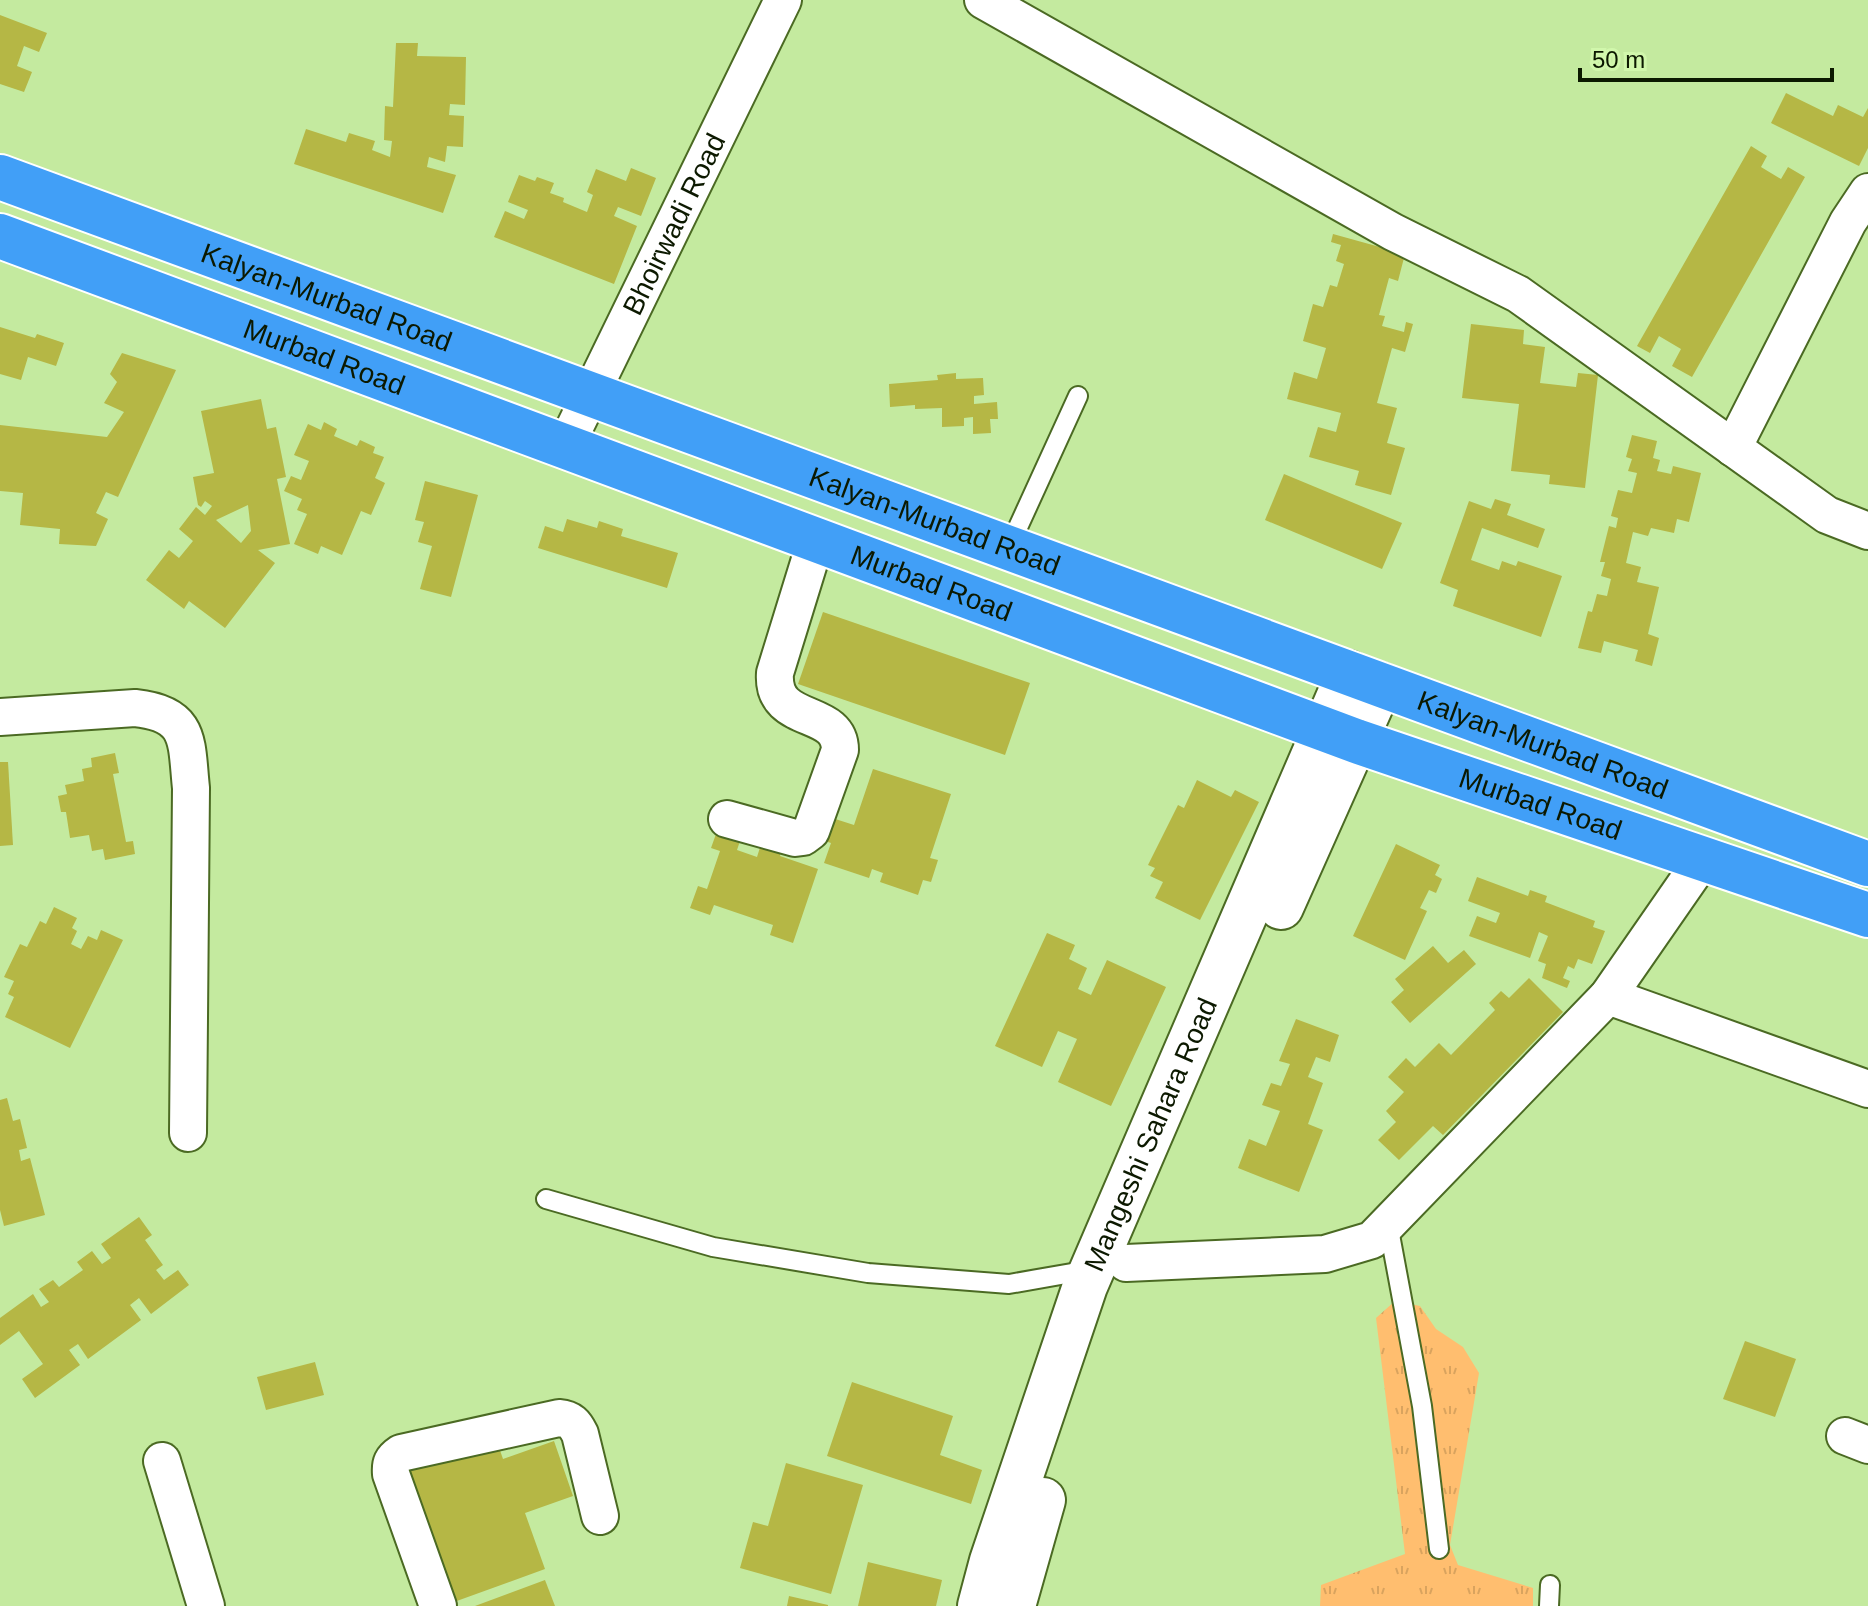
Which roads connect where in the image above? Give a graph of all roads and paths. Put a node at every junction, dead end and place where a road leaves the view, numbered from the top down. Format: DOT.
graph roads {
  1 [pos="783,0"];
  2 [pos="983,0"];
  3 [pos="0,177"];
  4 [pos="1868,192"];
  5 [pos="0,236"];
  6 [pos="591,393"];
  7 [pos="1078,396"];
  8 [pos="565,447"];
  9 [pos="1733,448"];
  10 [pos="1868,531"];
  11 [pos="816,540"];
  12 [pos="1009,547"];
  13 [pos="1365,679"];
  14 [pos="0,717"];
  15 [pos="1340,736"];
  16 [pos="727,819"];
  17 [pos="1703,859"];
  18 [pos="1868,864"];
  19 [pos="1868,915"];
  20 [pos="1608,996"];
  21 [pos="1868,1089"];
  22 [pos="188,1133"];
  23 [pos="546,1199"];
  24 [pos="1388,1224"];
  25 [pos="1109,1266"];
  26 [pos="162,1461"];
  27 [pos="600,1516"];
  28 [pos="1439,1549"];
  29 [pos="1550,1585"];
  30 [pos="206,1606"];
  31 [pos="438,1606"];
  32 [pos="980,1606"];
  33 [pos="1013,1606"];
  34 [pos="1549,1606"];
  1 -- 6 [label="street, Bhoirwadi Road"];
  2 -- 9 [label="street"];
  3 -- 6 [label="highway, Kalyan-Murbad Road"];
  4 -- 9 [label="street"];
  5 -- 8 [label="highway, Murbad Road"];
  6 -- 8 [label="street, Bhoirwadi Road"];
  6 -- 12 [label="highway, Kalyan-Murbad Road"];
  7 -- 12 [label="lane"];
  8 -- 11 [label="highway, Murbad Road"];
  9 -- 10 [label="street"];
  11 -- 15 [label="highway, Murbad Road"];
  11 -- 16 [label="street"];
  12 -- 13 [label="highway, Kalyan-Murbad Road"];
  13 -- 15 [label="street, Mangeshi Sahara Road"];
  13 -- 18 [label="highway, Kalyan-Murbad Road"];
  14 -- 22 [label="street"];
  15 -- 17 [label="highway, Murbad Road"];
  15 -- 25 [label="street, Mangeshi Sahara Road"];
  17 -- 19 [label="highway, Murbad Road"];
  17 -- 20 [label="street"];
  20 -- 21 [label="street"];
  20 -- 24 [label="street"];
  23 -- 25 [label="lane"];
  24 -- 25 [label="street"];
  24 -- 28 [label="lane"];
  25 -- 32 [label="street, Mangeshi Sahara Road"];
  25 -- 33 [label="street, Mangeshi Sahara Road"];
  26 -- 30 [label="street"];
  27 -- 31 [label="street"];
  29 -- 34 [label="lane"];
}
